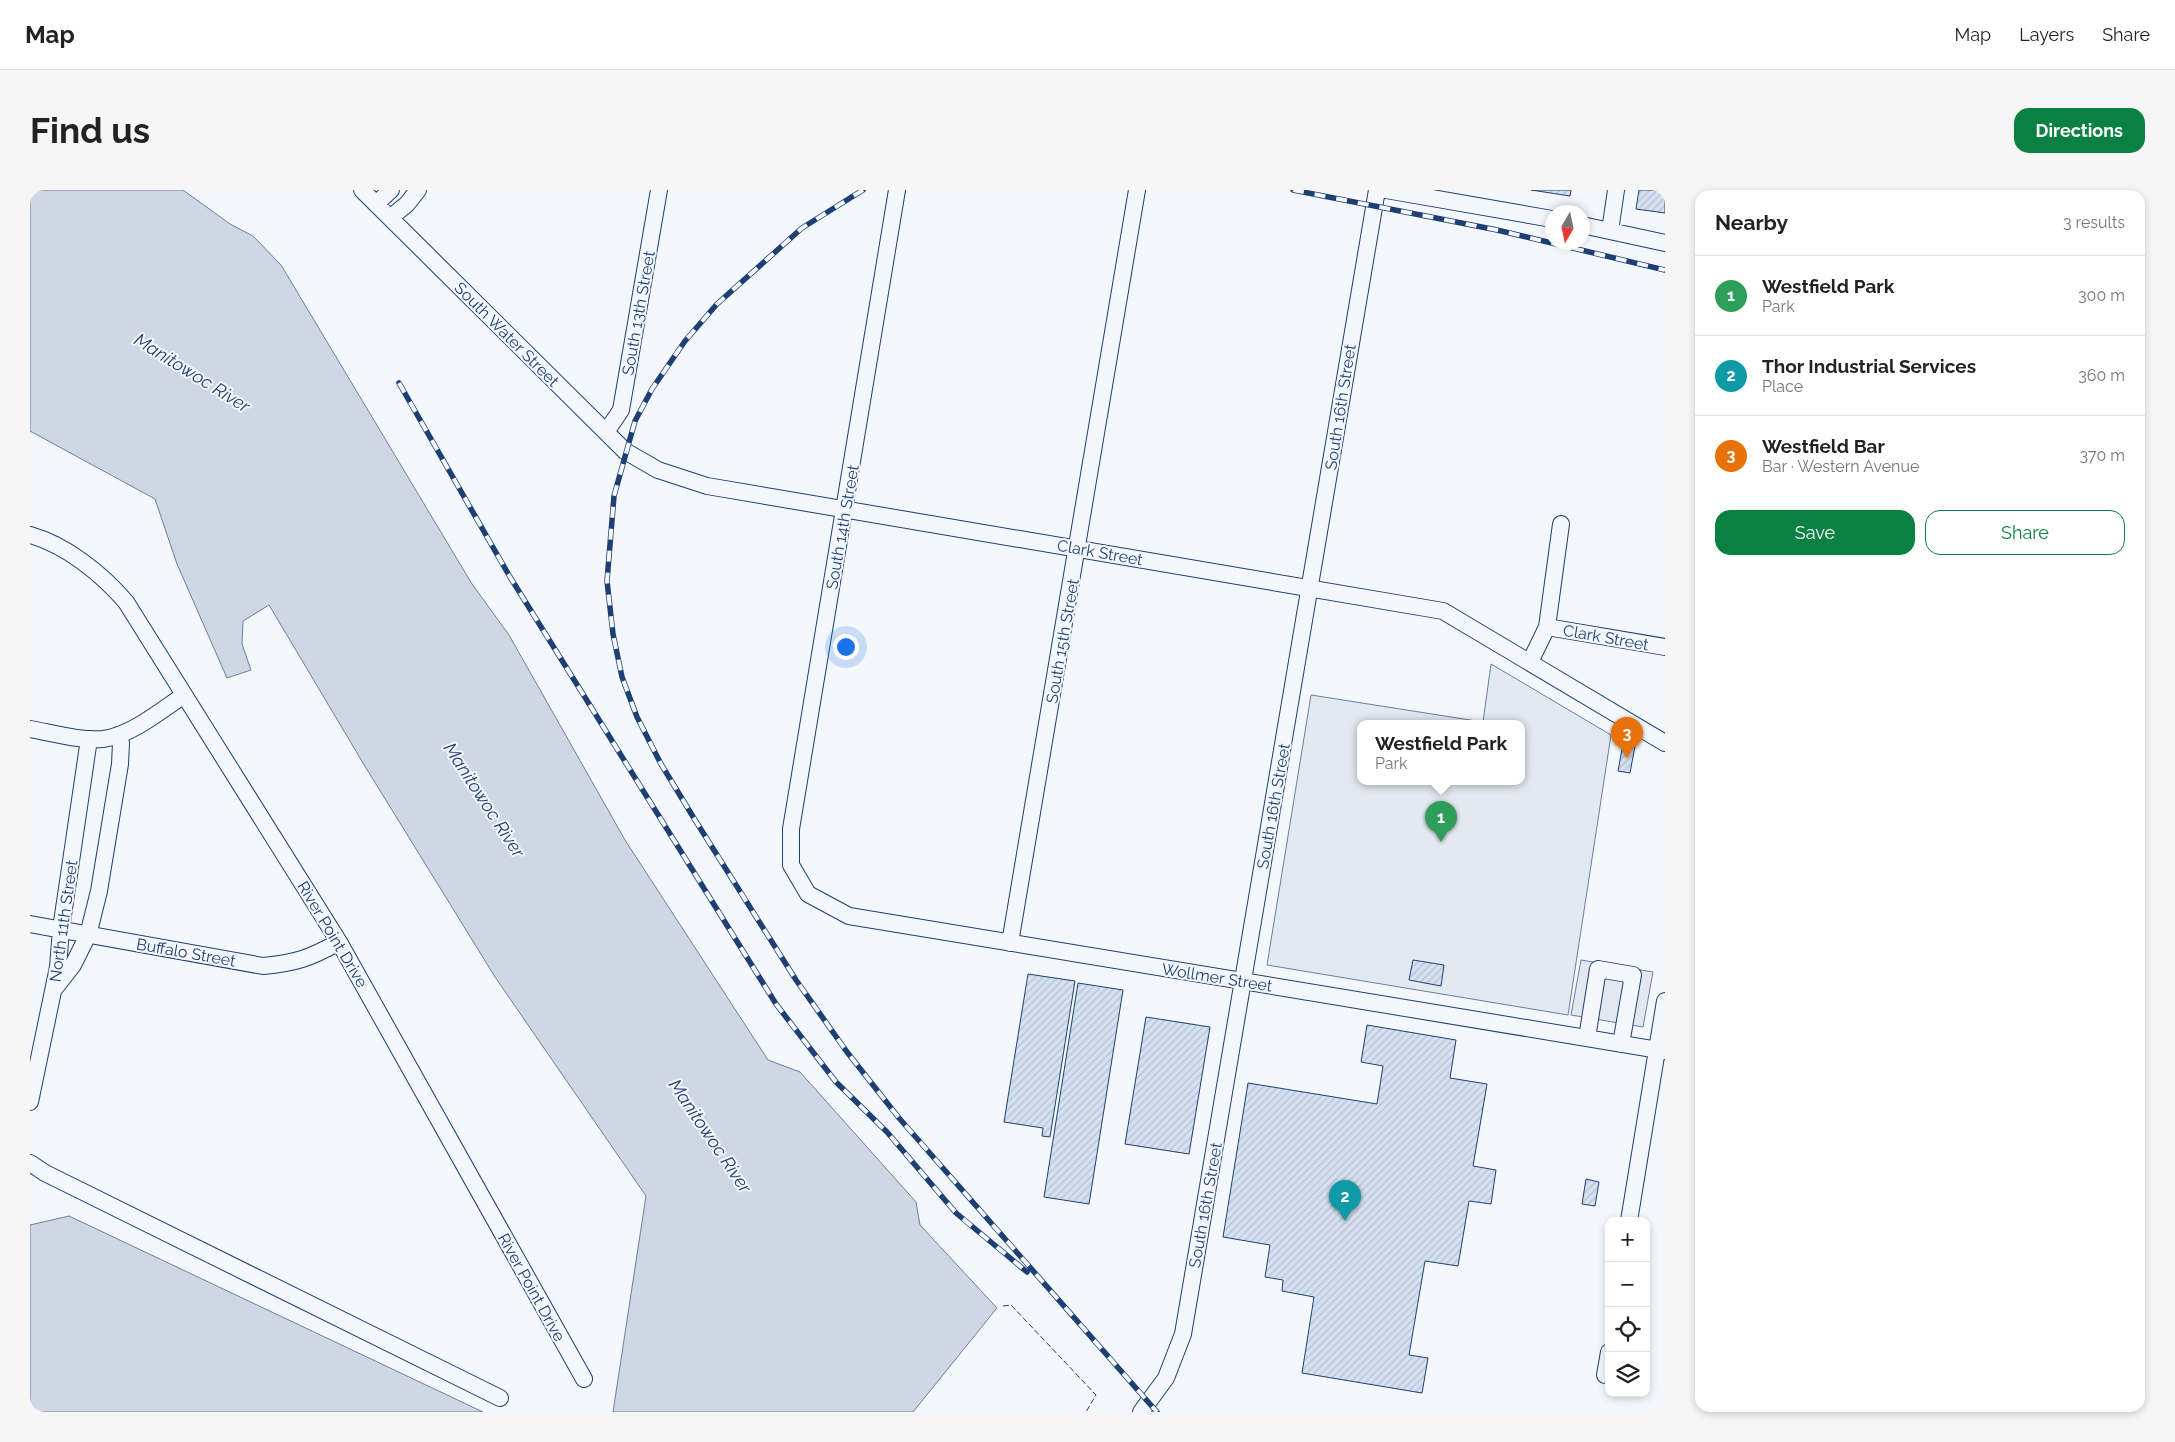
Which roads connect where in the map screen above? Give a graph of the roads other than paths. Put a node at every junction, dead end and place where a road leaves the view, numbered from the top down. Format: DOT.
graph roads {
  1 [pos="362,190"];
  2 [pos="391,190"];
  3 [pos="418,190"];
  4 [pos="659,190"];
  5 [pos="897,190"];
  6 [pos="1136,190"];
  7 [pos="1377,190"];
  8 [pos="1386,190"];
  9 [pos="1616,190"];
  10 [pos="376,204"];
  11 [pos="390,218"];
  12 [pos="1545,218"];
  13 [pos="1590,227"];
  14 [pos="1610,231"];
  15 [pos="1665,243"];
  16 [pos="606,432"];
  17 [pos="658,470"];
  18 [pos="845,509"];
  19 [pos="1560,524"];
  20 [pos="30,535"];
  21 [pos="1077,548"];
  22 [pos="1310,587"];
  23 [pos="1547,626"];
  24 [pos="1665,647"];
  25 [pos="1530,662"];
  26 [pos="184,695"];
  27 [pos="30,729"];
  28 [pos="118,734"];
  29 [pos="89,738"];
  30 [pos="1665,744"];
  31 [pos="791,865"];
  32 [pos="30,924"];
  33 [pos="61,930"];
  34 [pos="88,935"];
  35 [pos="339,942"];
  36 [pos="1010,943"];
  37 [pos="1243,982"];
  38 [pos="53,989"];
  39 [pos="1665,1000"];
  40 [pos="1586,1038"];
  41 [pos="1621,1044"];
  42 [pos="1661,1050"];
  43 [pos="30,1102"];
  44 [pos="30,1163"];
  45 [pos="1630,1217"];
  46 [pos="584,1379"];
  47 [pos="500,1398"];
  48 [pos="1141,1412"];
  1 -- 10 [label="street, South Water Street"];
  2 -- 10 [label="street"];
  3 -- 11 [label="street"];
  4 -- 16 [label="street, South 13th Street"];
  5 -- 18 [label="street, South 14th Street"];
  6 -- 21 [label="street, South 15th Street"];
  7 -- 22 [label="street, South 16th Street"];
  8 -- 12 [label="street"];
  9 -- 14 [label="street"];
  10 -- 11 [label="street, South Water Street"];
  11 -- 16 [label="street, South Water Street"];
  13 -- 14 [label="street"];
  14 -- 15 [label="street"];
  16 -- 17 [label="street, South Water Street"];
  17 -- 18 [label="street, Clark Street"];
  18 -- 21 [label="street, Clark Street"];
  18 -- 31 [label="street, South 14th Street"];
  19 -- 23 [label="street"];
  20 -- 26 [label="street, River Point Drive"];
  21 -- 22 [label="street, Clark Street"];
  21 -- 36 [label="street, South 15th Street"];
  22 -- 25 [label="street, Clark Street"];
  22 -- 37 [label="street, South 16th Street"];
  23 -- 24 [label="street, Clark Street"];
  23 -- 25 [label="street"];
  25 -- 30 [label="street, Clark Street"];
  26 -- 28 [label="street"];
  26 -- 35 [label="street, River Point Drive"];
  27 -- 29 [label="street"];
  28 -- 29 [label="street"];
  28 -- 34 [label="street, North 11th Street"];
  29 -- 33 [label="street, North 11th Street"];
  31 -- 36 [label="street, Wollmer Street"];
  32 -- 33 [label="street, Buffalo Street"];
  33 -- 34 [label="street, Buffalo Street"];
  33 -- 38 [label="street, North 11th Street"];
  34 -- 35 [label="street, Buffalo Street"];
  34 -- 38 [label="street, North 11th Street"];
  35 -- 46 [label="street, River Point Drive"];
  36 -- 37 [label="street, Wollmer Street"];
  37 -- 40 [label="street, Wollmer Street"];
  37 -- 48 [label="street, South 16th Street"];
  38 -- 43 [label="street, North 11th Street"];
  39 -- 42 [label="street"];
  40 -- 41 [label="street, Wollmer Street"];
  40 -- 41 [label="street"];
  41 -- 42 [label="street, Wollmer Street"];
  42 -- 45 [label="street"];
  44 -- 47 [label="street"];
}
